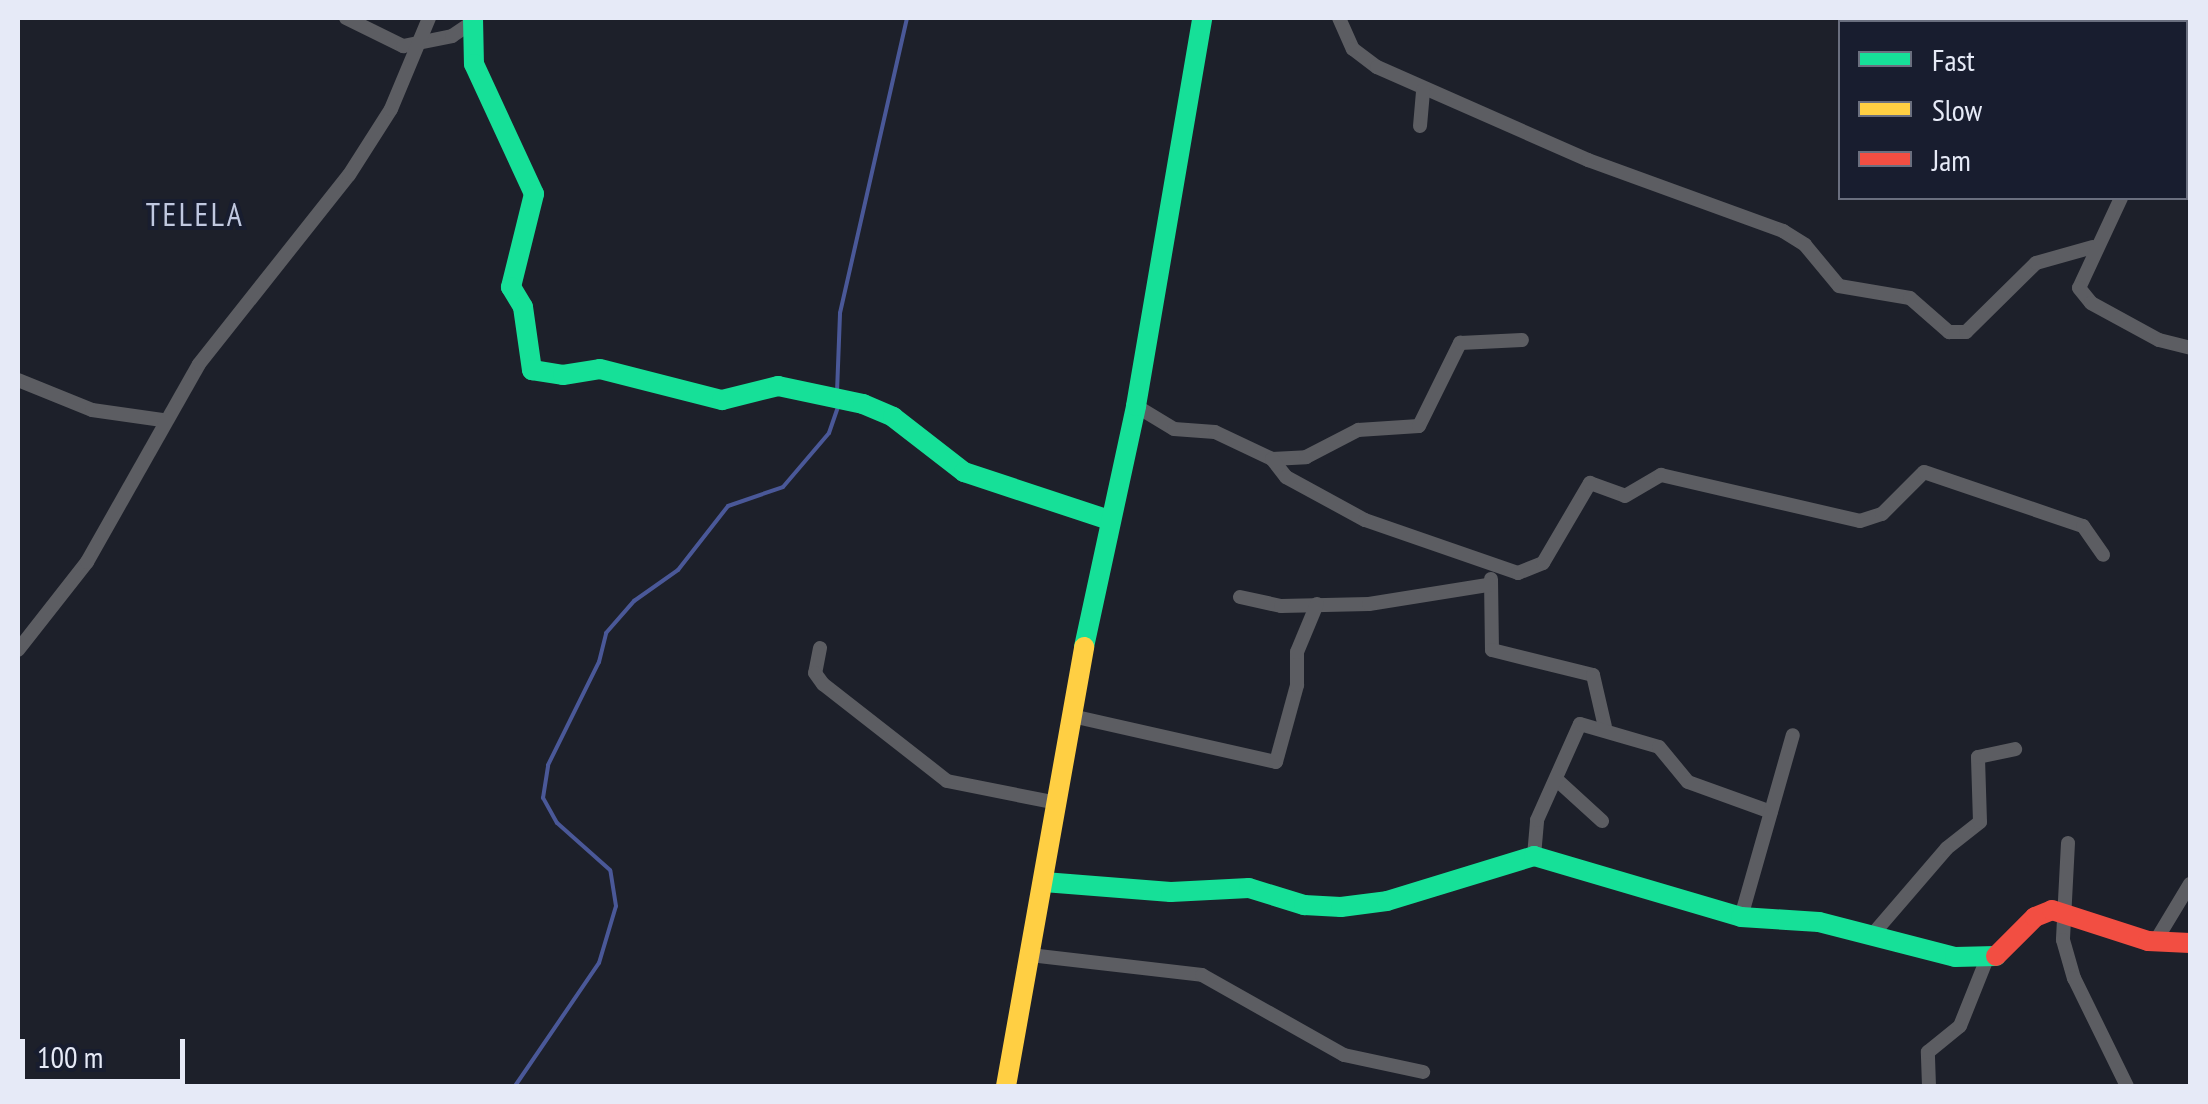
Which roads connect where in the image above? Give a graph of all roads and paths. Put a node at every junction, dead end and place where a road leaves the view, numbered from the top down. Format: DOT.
graph roads {
  1 [pos="346,18"];
  2 [pos="429,18"];
  3 [pos="1202,18"];
  4 [pos="1340,18"];
  5 [pos="475,19"];
  6 [pos="416,43"];
  7 [pos="1424,90"];
  8 [pos="1420,126"];
  9 [pos="2121,200"];
  10 [pos="2094,247"];
  11 [pos="1522,340"];
  12 [pos="2190,348"];
  13 [pos="18,380"];
  14 [pos="1136,406"];
  15 [pos="162,420"];
  16 [pos="1272,459"];
  17 [pos="1109,520"];
  18 [pos="2103,555"];
  19 [pos="1496,570"];
  20 [pos="1487,585"];
  21 [pos="1240,597"];
  22 [pos="1318,604"];
  23 [pos="820,648"];
  24 [pos="18,650"];
  25 [pos="1072,716"];
  26 [pos="1605,727"];
  27 [pos="1793,735"];
  28 [pos="2015,749"];
  29 [pos="1558,780"];
  30 [pos="1057,802"];
  31 [pos="1770,812"];
  32 [pos="1602,821"];
  33 [pos="2068,843"];
  34 [pos="1534,856"];
  35 [pos="1044,882"];
  36 [pos="2190,884"];
  37 [pos="2063,913"];
  38 [pos="1741,917"];
  39 [pos="1873,934"];
  40 [pos="2148,941"];
  41 [pos="2190,942"];
  42 [pos="1030,955"];
  43 [pos="1986,961"];
  44 [pos="1423,1072"];
  45 [pos="1006,1086"];
  46 [pos="1929,1086"];
  47 [pos="2127,1086"];
  1 -- 6 [label="street"];
  2 -- 6 [label="street"];
  3 -- 14 [label="street"];
  4 -- 7 [label="street"];
  5 -- 6 [label="street"];
  5 -- 17 [label="street"];
  6 -- 15 [label="street"];
  7 -- 8 [label="street"];
  7 -- 10 [label="street"];
  9 -- 10 [label="street"];
  10 -- 12 [label="street"];
  11 -- 16 [label="street"];
  13 -- 15 [label="street"];
  14 -- 16 [label="street"];
  14 -- 17 [label="street"];
  15 -- 24 [label="street"];
  16 -- 19 [label="street"];
  17 -- 25 [label="street"];
  18 -- 19 [label="street"];
  19 -- 20 [label="street"];
  20 -- 22 [label="street"];
  20 -- 26 [label="street"];
  21 -- 22 [label="street"];
  22 -- 25 [label="street"];
  23 -- 30 [label="street"];
  25 -- 30 [label="street"];
  26 -- 29 [label="street"];
  26 -- 31 [label="street"];
  27 -- 31 [label="street"];
  28 -- 39 [label="street"];
  29 -- 32 [label="street"];
  29 -- 34 [label="street"];
  30 -- 35 [label="street"];
  31 -- 38 [label="street"];
  33 -- 37 [label="street"];
  34 -- 35 [label="street"];
  34 -- 38 [label="street"];
  35 -- 42 [label="street"];
  36 -- 40 [label="street"];
  37 -- 40 [label="street"];
  37 -- 43 [label="street"];
  37 -- 47 [label="street"];
  38 -- 39 [label="street"];
  39 -- 43 [label="street"];
  40 -- 41 [label="street"];
  42 -- 44 [label="street"];
  42 -- 45 [label="street"];
  43 -- 46 [label="street"];
}
